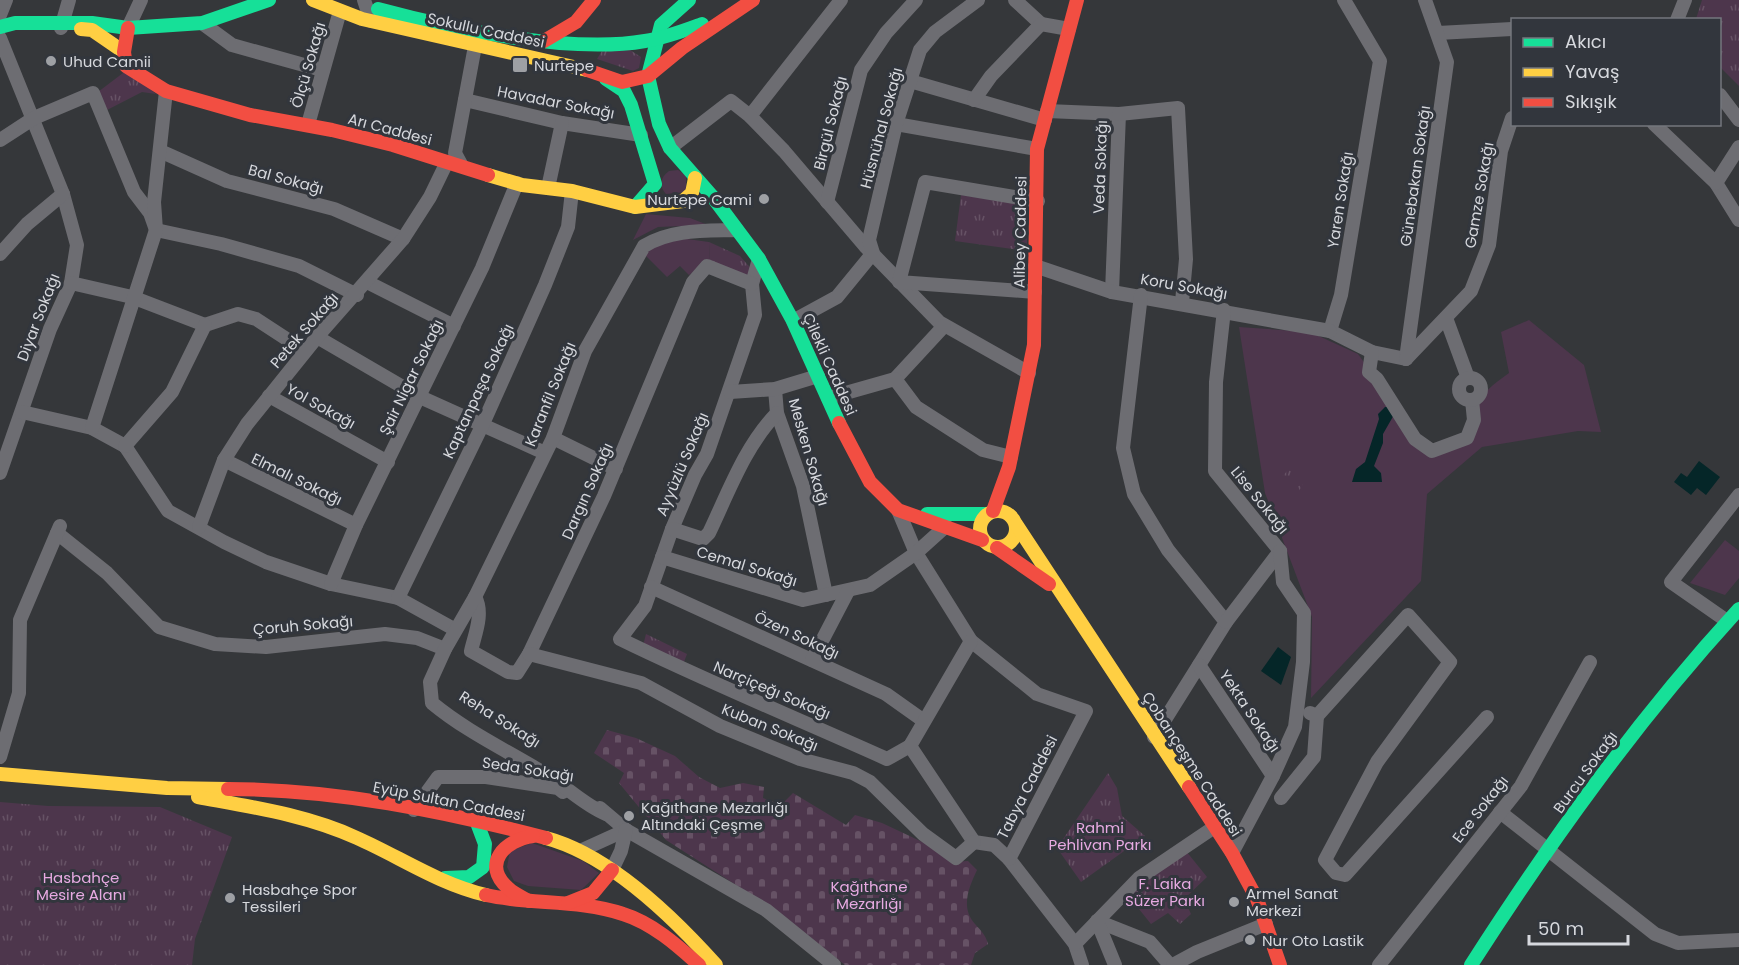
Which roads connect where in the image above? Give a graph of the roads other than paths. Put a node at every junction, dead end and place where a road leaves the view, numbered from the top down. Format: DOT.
graph roads {
  1 [pos="6,0"];
  2 [pos="69,0"];
  3 [pos="141,0"];
  4 [pos="314,0"];
  5 [pos="344,0"];
  6 [pos="594,0"];
  7 [pos="689,0"];
  8 [pos="753,0"];
  9 [pos="841,0"];
  10 [pos="916,0"];
  11 [pos="978,0"];
  12 [pos="1015,0"];
  13 [pos="1077,0"];
  14 [pos="1344,0"];
  15 [pos="1425,0"];
  16 [pos="1685,0"];
  17 [pos="261,1"];
  18 [pos="364,3"];
  19 [pos="961,4"];
  20 [pos="0,15"];
  21 [pos="338,18"];
  22 [pos="1678,18"];
  23 [pos="371,21"];
  24 [pos="202,23"];
  25 [pos="1041,24"];
  26 [pos="62,26"];
  27 [pos="5,27"];
  28 [pos="128,28"];
  29 [pos="1069,29"];
  30 [pos="1511,29"];
  31 [pos="1438,33"];
  32 [pos="0,38"];
  33 [pos="653,40"];
  34 [pos="542,42"];
  35 [pos="595,44"];
  36 [pos="475,46"];
  37 [pos="124,52"];
  38 [pos="583,69"];
  39 [pos="322,70"];
  40 [pos="648,76"];
  41 [pos="606,79"];
  42 [pos="910,81"];
  43 [pos="166,91"];
  44 [pos="1721,98"];
  45 [pos="465,100"];
  46 [pos="974,100"];
  47 [pos="1119,114"];
  48 [pos="1046,115"];
  49 [pos="750,116"];
  50 [pos="34,117"];
  51 [pos="1739,120"];
  52 [pos="309,121"];
  53 [pos="1511,121"];
  54 [pos="562,123"];
  55 [pos="896,124"];
  56 [pos="1656,126"];
  57 [pos="641,135"];
  58 [pos="0,140"];
  59 [pos="1739,147"];
  60 [pos="670,148"];
  61 [pos="1037,149"];
  62 [pos="160,152"];
  63 [pos="447,162"];
  64 [pos="680,163"];
  65 [pos="462,166"];
  66 [pos="695,178"];
  67 [pos="518,183"];
  68 [pos="1716,183"];
  69 [pos="654,184"];
  70 [pos="548,188"];
  71 [pos="572,191"];
  72 [pos="63,194"];
  73 [pos="1038,201"];
  74 [pos="677,202"];
  75 [pos="827,202"];
  76 [pos="635,207"];
  77 [pos="724,214"];
  78 [pos="1739,220"];
  79 [pos="156,230"];
  80 [pos="737,230"];
  81 [pos="404,239"];
  82 [pos="873,253"];
  83 [pos="0,254"];
  84 [pos="759,259"];
  85 [pos="1035,266"];
  86 [pos="367,282"];
  87 [pos="899,282"];
  88 [pos="71,283"];
  89 [pos="752,284"];
  90 [pos="1035,292"];
  91 [pos="1112,292"];
  92 [pos="357,295"];
  93 [pos="1141,295"];
  94 [pos="132,297"];
  95 [pos="1182,302"];
  96 [pos="1224,310"];
  97 [pos="1446,318"];
  98 [pos="793,321"];
  99 [pos="205,325"];
  100 [pos="454,326"];
  101 [pos="944,326"];
  102 [pos="1330,331"];
  103 [pos="317,337"];
  104 [pos="305,351"];
  105 [pos="1372,352"];
  106 [pos="1406,359"];
  107 [pos="1029,373"];
  108 [pos="818,376"];
  109 [pos="895,379"];
  110 [pos="776,389"];
  111 [pos="730,392"];
  112 [pos="269,396"];
  113 [pos="420,397"];
  114 [pos="828,398"];
  115 [pos="21,412"];
  116 [pos="777,413"];
  117 [pos="482,426"];
  118 [pos="92,428"];
  119 [pos="553,438"];
  120 [pos="125,446"];
  121 [pos="4,452"];
  122 [pos="544,453"];
  123 [pos="224,460"];
  124 [pos="387,462"];
  125 [pos="1010,462"];
  126 [pos="616,469"];
  127 [pos="0,473"];
  128 [pos="1739,495"];
  129 [pos="898,510"];
  130 [pos="990,512"];
  131 [pos="915,514"];
  132 [pos="1014,522"];
  133 [pos="356,525"];
  134 [pos="946,526"];
  135 [pos="199,527"];
  136 [pos="672,529"];
  137 [pos="982,540"];
  138 [pos="997,548"];
  139 [pos="1280,551"];
  140 [pos="916,553"];
  141 [pos="662,557"];
  142 [pos="332,584"];
  143 [pos="651,587"];
  144 [pos="1059,590"];
  145 [pos="848,591"];
  146 [pos="826,595"];
  147 [pos="475,597"];
  148 [pos="398,598"];
  149 [pos="1739,609"];
  150 [pos="1728,621"];
  151 [pos="1226,622"];
  152 [pos="454,629"];
  153 [pos="620,639"];
  154 [pos="971,640"];
  155 [pos="445,648"];
  156 [pos="530,654"];
  157 [pos="812,660"];
  158 [pos="1590,662"];
  159 [pos="1199,665"];
  160 [pos="435,676"];
  161 [pos="1297,709"];
  162 [pos="1317,716"];
  163 [pos="1487,717"];
  164 [pos="924,721"];
  165 [pos="1154,737"];
  166 [pos="910,746"];
  167 [pos="0,758"];
  168 [pos="0,774"];
  169 [pos="1273,776"];
  170 [pos="167,788"];
  171 [pos="579,793"];
  172 [pos="1281,798"];
  173 [pos="414,810"];
  174 [pos="1500,812"];
  175 [pos="476,820"];
  176 [pos="1213,828"];
  177 [pos="626,830"];
  178 [pos="536,836"];
  179 [pos="974,842"];
  180 [pos="582,850"];
  181 [pos="1550,850"];
  182 [pos="1232,853"];
  183 [pos="1009,859"];
  184 [pos="612,870"];
  185 [pos="436,879"];
  186 [pos="532,902"];
  187 [pos="561,905"];
  188 [pos="1097,921"];
  189 [pos="1266,924"];
  190 [pos="1739,940"];
  191 [pos="1075,944"];
  192 [pos="1279,964"];
  193 [pos="699,965"];
  194 [pos="716,965"];
  195 [pos="834,965"];
  196 [pos="1082,965"];
  197 [pos="1115,965"];
  198 [pos="1172,965"];
  199 [pos="1379,965"];
  200 [pos="1471,965"];
  1 -- 20 [label="street"];
  2 -- 26 [label="street"];
  3 -- 28 [label="street"];
  4 -- 23 [label="street, Sokullu Caddesi"];
  5 -- 18 [label="street, Sokullu Caddesi"];
  6 -- 34 [label="street"];
  7 -- 33 [label="street"];
  8 -- 33 [label="street, Sokullu Caddesi"];
  8 -- 40 [label="street"];
  9 -- 49 [label="street"];
  10 -- 75 [label="street, Birgül Sokağı"];
  11 -- 19 [label="street, Hüsnühal Sokağı"];
  12 -- 25 [label="street"];
  13 -- 29 [label="street, Alibey Caddesi"];
  14 -- 102 [label="street, Yaren Sokağı"];
  15 -- 31 [label="street, Günebakan Sokağı"];
  16 -- 22 [label="street"];
  17 -- 24 [label="street"];
  18 -- 23 [label="street"];
  18 -- 34 [label="street, Sokullu Caddesi"];
  19 -- 42 [label="street, Hüsnühal Sokağı"];
  21 -- 39 [label="street, Ölçü Sokağı"];
  23 -- 36 [label="street, Sokullu Caddesi"];
  24 -- 28 [label="street"];
  24 -- 39 [label="street"];
  25 -- 29 [label="street"];
  25 -- 46 [label="street"];
  26 -- 27 [label="street"];
  26 -- 28 [label="street"];
  26 -- 37 [label="street"];
  28 -- 37 [label="street"];
  29 -- 48 [label="street, Alibey Caddesi"];
  30 -- 31 [label="street"];
  31 -- 106 [label="street, Günebakan Sokağı"];
  32 -- 50 [label="street, Diyar Sokağı"];
  33 -- 35 [label="street, Sokullu Caddesi"];
  33 -- 40 [label="street"];
  34 -- 35 [label="street, Sokullu Caddesi"];
  35 -- 38 [label="street"];
  36 -- 38 [label="street, Sokullu Caddesi"];
  36 -- 45 [label="street"];
  37 -- 43 [label="street, Arı Caddesi"];
  38 -- 41 [label="street, Sokullu Caddesi"];
  39 -- 52 [label="street, Ölçü Sokağı"];
  40 -- 41 [label="street"];
  40 -- 60 [label="street, Çilekli Caddesi"];
  41 -- 57 [label="street"];
  42 -- 46 [label="street, Veda Sokağı"];
  42 -- 55 [label="street, Hüsnühal Sokağı"];
  43 -- 62 [label="street"];
  43 -- 63 [label="street, Arı Caddesi"];
  44 -- 51 [label="street"];
  45 -- 54 [label="street, Havadar Sokağı"];
  45 -- 65 [label="street"];
  46 -- 48 [label="street, Veda Sokağı"];
  47 -- 48 [label="street, Veda Sokağı"];
  47 -- 91 [label="street, Veda Sokağı"];
  47 -- 95 [label="street"];
  48 -- 61 [label="street, Alibey Caddesi"];
  49 -- 60 [label="street"];
  49 -- 75 [label="street"];
  50 -- 58 [label="street"];
  50 -- 72 [label="street, Diyar Sokağı"];
  50 -- 79 [label="street"];
  53 -- 97 [label="street, Gamze Sokağı"];
  54 -- 57 [label="street, Havadar Sokağı"];
  54 -- 70 [label="street"];
  55 -- 61 [label="street"];
  55 -- 82 [label="street, Hüsnühal Sokağı"];
  56 -- 68 [label="street"];
  57 -- 69 [label="street"];
  59 -- 68 [label="street"];
  60 -- 64 [label="street, Çilekli Caddesi"];
  61 -- 73 [label="street, Alibey Caddesi"];
  62 -- 79 [label="street"];
  62 -- 81 [label="street, Bal Sokağı"];
  63 -- 65 [label="street, Arı Caddesi"];
  63 -- 81 [label="street, Petek Sokağı"];
  64 -- 66 [label="street, Çilekli Caddesi"];
  64 -- 69 [label="street"];
  65 -- 67 [label="street, Arı Caddesi"];
  66 -- 74 [label="street"];
  66 -- 77 [label="street, Çilekli Caddesi"];
  67 -- 70 [label="street, Arı Caddesi"];
  67 -- 100 [label="street, Şair Nigar Sokağı"];
  68 -- 78 [label="street"];
  69 -- 74 [label="street"];
  69 -- 76 [label="street"];
  70 -- 71 [label="street, Arı Caddesi"];
  71 -- 76 [label="street, Arı Caddesi"];
  71 -- 117 [label="street, Kaptanpaşa Sokağı"];
  72 -- 83 [label="street"];
  72 -- 88 [label="street, Diyar Sokağı"];
  73 -- 85 [label="street, Alibey Caddesi"];
  73 -- 87 [label="street"];
  74 -- 76 [label="street"];
  74 -- 77 [label="street"];
  75 -- 82 [label="street"];
  77 -- 80 [label="street, Çilekli Caddesi"];
  79 -- 92 [label="street"];
  79 -- 94 [label="street"];
  80 -- 84 [label="street, Çilekli Caddesi"];
  80 -- 119 [label="street, Karanfil Sokağı"];
  81 -- 86 [label="street, Petek Sokağı"];
  82 -- 87 [label="street"];
  82 -- 98 [label="street"];
  84 -- 89 [label="street, Ayyüzlü Sokağı"];
  84 -- 98 [label="street, Çilekli Caddesi"];
  85 -- 90 [label="street, Alibey Caddesi"];
  85 -- 91 [label="street, Koru Sokağı"];
  86 -- 92 [label="street, Petek Sokağı"];
  86 -- 100 [label="street"];
  87 -- 90 [label="street"];
  87 -- 101 [label="street"];
  88 -- 94 [label="street"];
  88 -- 115 [label="street, Diyar Sokağı"];
  89 -- 111 [label="street, Ayyüzlü Sokağı"];
  89 -- 126 [label="street, Dargın Sokağı"];
  90 -- 107 [label="street, Alibey Caddesi"];
  91 -- 93 [label="street, Koru Sokağı"];
  92 -- 103 [label="street, Petek Sokağı"];
  93 -- 95 [label="street, Koru Sokağı"];
  93 -- 151 [label="street"];
  94 -- 99 [label="street"];
  94 -- 118 [label="street"];
  95 -- 96 [label="street, Koru Sokağı"];
  96 -- 102 [label="street, Koru Sokağı"];
  96 -- 139 [label="street, Lise Sokağı"];
  97 -- 105 [label="street"];
  97 -- 106 [label="street, Gamze Sokağı"];
  98 -- 108 [label="street, Çilekli Caddesi"];
  99 -- 104 [label="street"];
  99 -- 120 [label="street"];
  100 -- 113 [label="street, Şair Nigar Sokağı"];
  101 -- 107 [label="street"];
  101 -- 109 [label="street"];
  102 -- 105 [label="street"];
  103 -- 104 [label="street, Petek Sokağı"];
  103 -- 113 [label="street"];
  104 -- 112 [label="street, Petek Sokağı"];
  105 -- 106 [label="street"];
  107 -- 125 [label="street, Alibey Caddesi"];
  108 -- 110 [label="street"];
  108 -- 114 [label="street, Çilekli Caddesi"];
  109 -- 114 [label="street"];
  109 -- 125 [label="street"];
  110 -- 111 [label="street"];
  110 -- 116 [label="street, Mesken Sokağı"];
  111 -- 136 [label="street, Ayyüzlü Sokağı"];
  112 -- 123 [label="street, Petek Sokağı"];
  112 -- 124 [label="street, Yol Sokağı"];
  113 -- 117 [label="street"];
  113 -- 124 [label="street, Şair Nigar Sokağı"];
  114 -- 129 [label="street, Çilekli Caddesi"];
  115 -- 118 [label="street"];
  115 -- 121 [label="street, Diyar Sokağı"];
  116 -- 136 [label="street"];
  116 -- 146 [label="street, Mesken Sokağı"];
  117 -- 122 [label="street"];
  117 -- 148 [label="street, Kaptanpaşa Sokağı"];
  118 -- 120 [label="street"];
  119 -- 122 [label="street, Karanfil Sokağı"];
  119 -- 126 [label="street"];
  120 -- 135 [label="street"];
  121 -- 127 [label="street, Diyar Sokağı"];
  122 -- 147 [label="street, Karanfil Sokağı"];
  123 -- 133 [label="street, Elmalı Sokağı"];
  123 -- 135 [label="street, Petek Sokağı"];
  124 -- 133 [label="street, Şair Nigar Sokağı"];
  125 -- 130 [label="street, Alibey Caddesi"];
  125 -- 132 [label="street, Alibey Caddesi"];
  126 -- 156 [label="street, Dargın Sokağı"];
  128 -- 150 [label="street"];
  129 -- 131 [label="street"];
  129 -- 140 [label="street"];
  130 -- 131 [label="street"];
  130 -- 132 [label="street"];
  130 -- 137 [label="street"];
  131 -- 134 [label="street"];
  132 -- 138 [label="street"];
  132 -- 144 [label="street, Çobançeşme Caddesi"];
  133 -- 142 [label="street, Şair Nigar Sokağı"];
  134 -- 137 [label="street"];
  134 -- 140 [label="street, Cemal Sokağı"];
  135 -- 142 [label="street"];
  136 -- 141 [label="street, Ayyüzlü Sokağı"];
  137 -- 138 [label="street"];
  138 -- 144 [label="street, Çobançeşme Caddesi"];
  139 -- 151 [label="street, Lise Sokağı"];
  139 -- 161 [label="street"];
  140 -- 145 [label="street, Cemal Sokağı"];
  140 -- 154 [label="street"];
  141 -- 143 [label="street, Ayyüzlü Sokağı"];
  141 -- 146 [label="street, Cemal Sokağı"];
  142 -- 148 [label="street"];
  143 -- 153 [label="street, Ayyüzlü Sokağı"];
  143 -- 157 [label="street, Özen Sokağı"];
  144 -- 165 [label="street, Çobançeşme Caddesi"];
  145 -- 146 [label="street, Cemal Sokağı"];
  145 -- 157 [label="street"];
  147 -- 152 [label="street, Karanfil Sokağı"];
  147 -- 156 [label="street, Dargın Sokağı"];
  148 -- 152 [label="street"];
  149 -- 150 [label="street, Burcu Sokağı"];
  150 -- 181 [label="street, Burcu Sokağı"];
  151 -- 159 [label="street, Lise Sokağı"];
  152 -- 155 [label="street, Karanfil Sokağı"];
  153 -- 166 [label="street, Narçiçeğı Sokağı"];
  154 -- 164 [label="street"];
  154 -- 183 [label="street, Tabya Caddesi"];
  155 -- 160 [label="street, Karanfil Sokağı"];
  155 -- 167 [label="street, Çoruh Sokağı"];
  156 -- 179 [label="street, Kuban Sokağı"];
  157 -- 164 [label="street, Özen Sokağı"];
  158 -- 174 [label="street, Ece Sokağı"];
  159 -- 165 [label="street, Lise Sokağı"];
  159 -- 169 [label="street, Yekta Sokağı"];
  160 -- 171 [label="street, Reha Sokağı"];
  161 -- 162 [label="street"];
  161 -- 169 [label="street"];
  162 -- 163 [label="street"];
  162 -- 172 [label="street"];
  164 -- 166 [label="street"];
  165 -- 176 [label="street, Çobançeşme Caddesi"];
  166 -- 179 [label="street"];
  168 -- 170 [label="street, Eyüp Sultan Caddesi"];
  169 -- 182 [label="street"];
  170 -- 173 [label="street, Eyüp Sultan Caddesi"];
  170 -- 185 [label="street, Eyüp Sultan Caddesi"];
  171 -- 173 [label="street, Seda Sokağı"];
  171 -- 177 [label="street, Reha Sokağı"];
  173 -- 175 [label="street, Eyüp Sultan Caddesi"];
  174 -- 181 [label="street"];
  174 -- 199 [label="street, Ece Sokağı"];
  175 -- 178 [label="street, Eyüp Sultan Caddesi"];
  175 -- 185 [label="street"];
  176 -- 182 [label="street, Çobançeşme Caddesi"];
  176 -- 188 [label="street"];
  177 -- 180 [label="street"];
  177 -- 184 [label="street"];
  177 -- 195 [label="street, Reha Sokağı"];
  178 -- 180 [label="street, Eyüp Sultan Caddesi"];
  178 -- 186 [label="street"];
  179 -- 183 [label="street"];
  180 -- 184 [label="street, Eyüp Sultan Caddesi"];
  181 -- 190 [label="street"];
  181 -- 200 [label="street, Burcu Sokağı"];
  182 -- 189 [label="street, Çobançeşme Caddesi"];
  183 -- 191 [label="street, Tabya Caddesi"];
  184 -- 187 [label="street"];
  184 -- 194 [label="street, Eyüp Sultan Caddesi"];
  185 -- 186 [label="street, Eyüp Sultan Caddesi"];
  186 -- 187 [label="street, Eyüp Sultan Caddesi"];
  187 -- 193 [label="street, Eyüp Sultan Caddesi"];
  188 -- 191 [label="street"];
  188 -- 197 [label="street"];
  188 -- 198 [label="street"];
  189 -- 192 [label="street, Çobançeşme Caddesi"];
  189 -- 198 [label="street"];
  191 -- 196 [label="street, Tabya Caddesi"];
}
